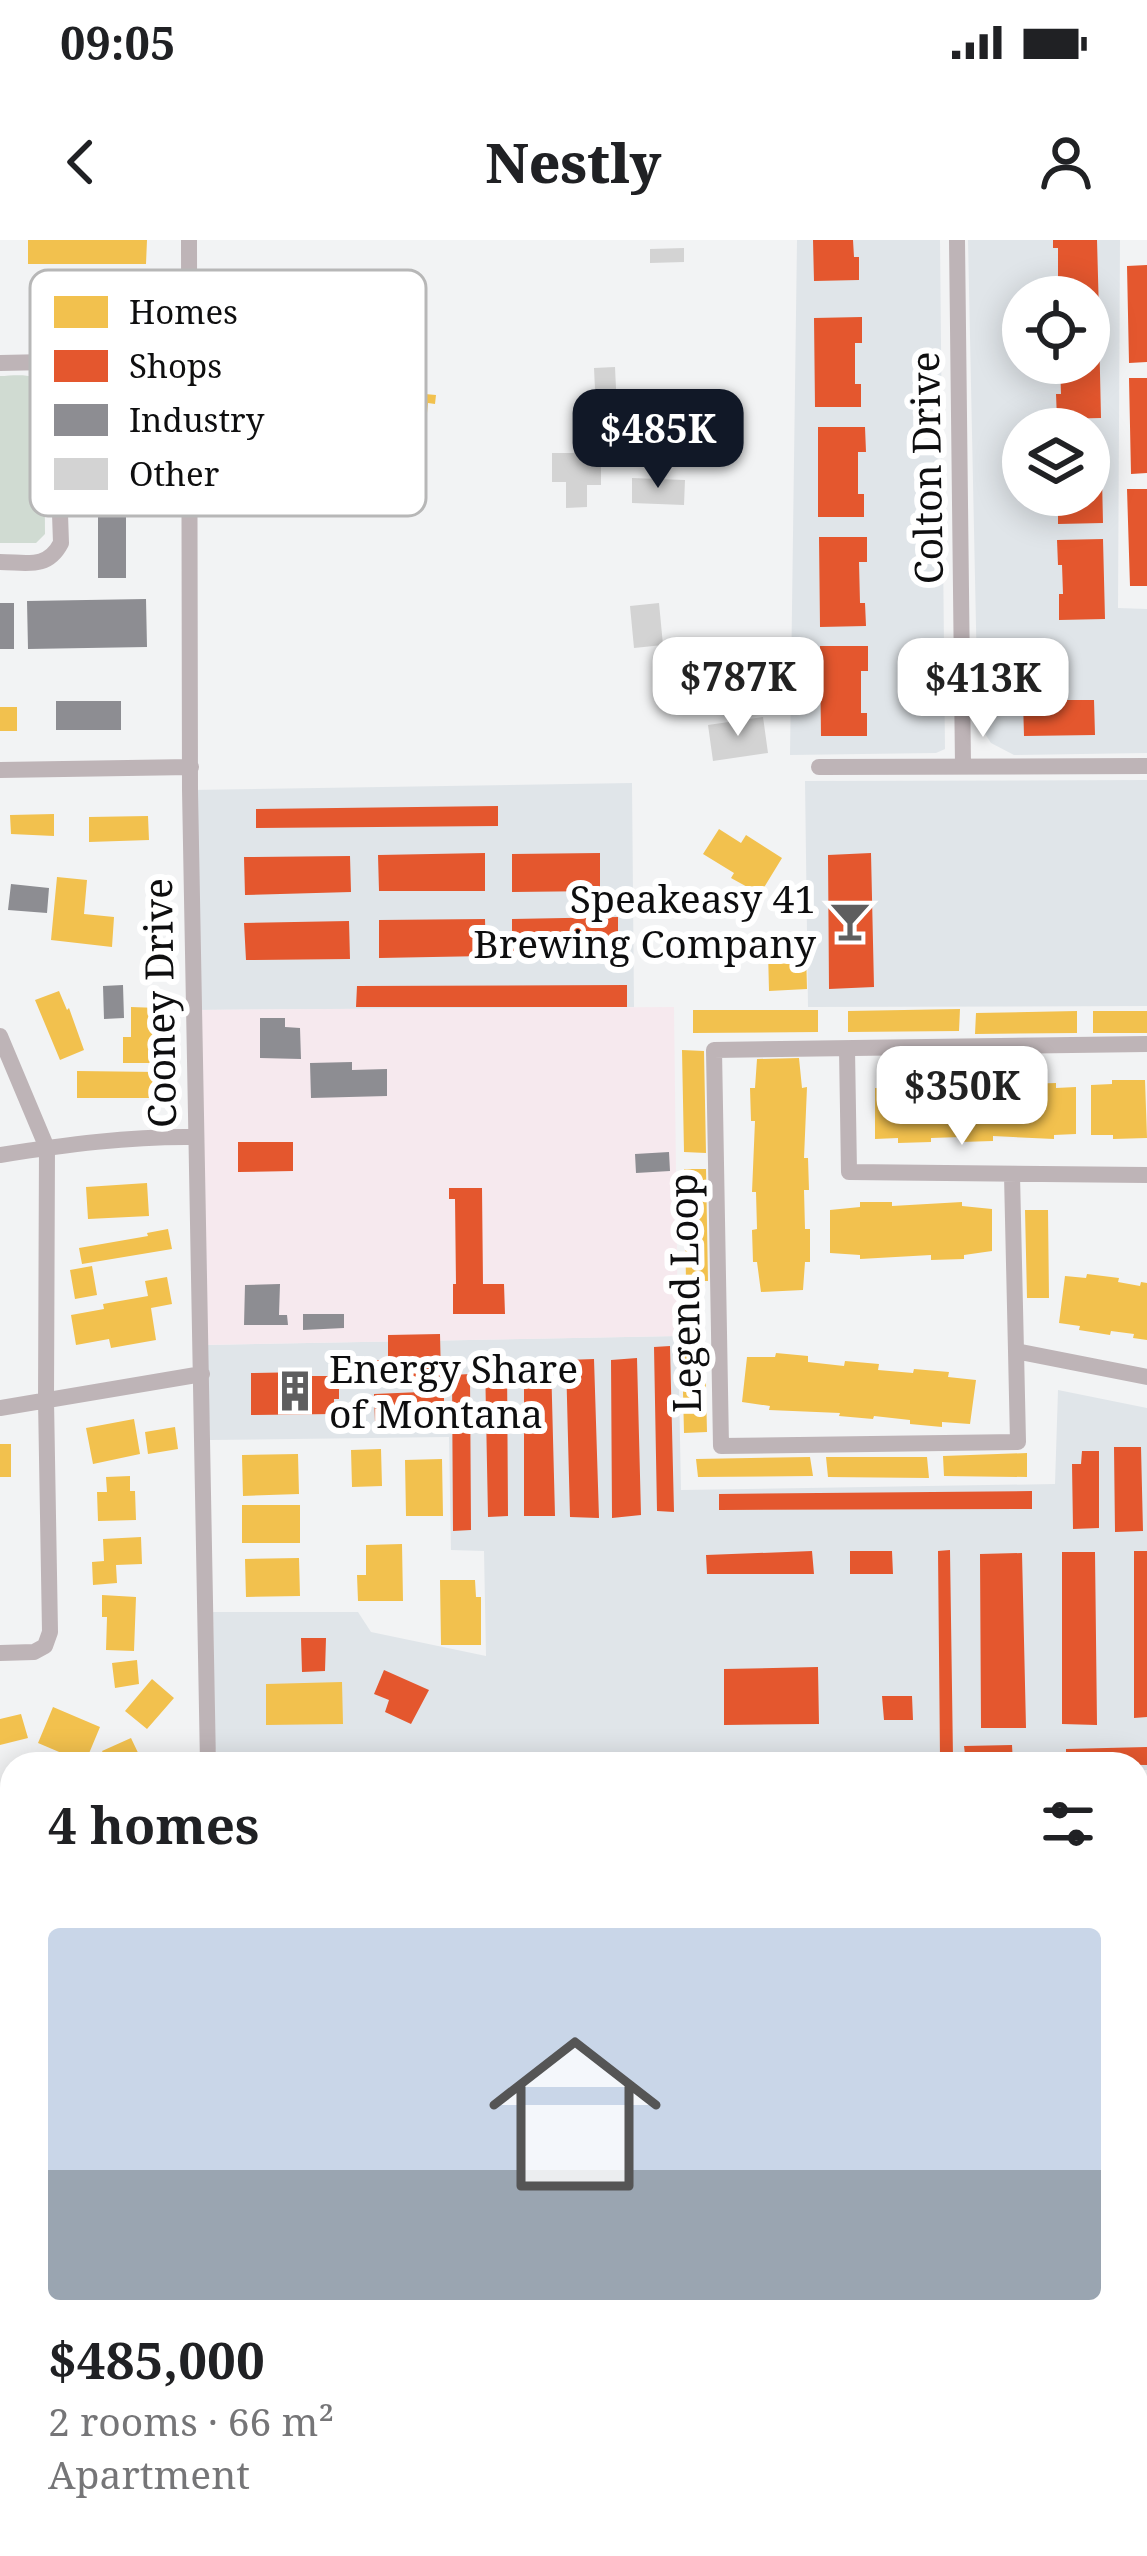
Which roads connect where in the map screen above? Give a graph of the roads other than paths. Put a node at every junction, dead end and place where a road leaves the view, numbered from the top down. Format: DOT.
graph roads {
  1 [pos="957,240"];
  2 [pos="30,362"];
  3 [pos="0,363"];
  4 [pos="60,516"];
  5 [pos="188,516"];
  6 [pos="0,562"];
  7 [pos="963,766"];
  8 [pos="1147,766"];
  9 [pos="190,767"];
  10 [pos="819,767"];
  11 [pos="0,770"];
  12 [pos="0,1036"];
  13 [pos="1147,1044"];
  14 [pos="847,1049"];
  15 [pos="195,1137"];
  16 [pos="47,1148"];
  17 [pos="0,1155"];
  18 [pos="1012,1175"];
  19 [pos="1147,1175"];
  20 [pos="1016,1351"];
  21 [pos="202,1374"];
  22 [pos="1147,1377"];
  23 [pos="46,1400"];
  24 [pos="0,1408"];
  25 [pos="0,1653"];
  26 [pos="208,1752"];
  1 -- 7 [label="street, Colton Drive"];
  2 -- 3 [label="street"];
  4 -- 6 [label="street"];
  5 -- 9 [label="street, Cooney Drive"];
  7 -- 8 [label="street"];
  7 -- 10 [label="street"];
  9 -- 11 [label="street"];
  9 -- 15 [label="street, Cooney Drive"];
  12 -- 16 [label="street"];
  13 -- 14 [label="street, Legend Loop"];
  14 -- 18 [label="street"];
  14 -- 20 [label="street, Legend Loop"];
  15 -- 16 [label="street"];
  15 -- 21 [label="street, Cooney Drive"];
  16 -- 17 [label="street"];
  16 -- 23 [label="street"];
  18 -- 19 [label="street"];
  18 -- 20 [label="street"];
  20 -- 22 [label="street"];
  21 -- 23 [label="street"];
  21 -- 26 [label="street, Cooney Drive"];
  23 -- 24 [label="street"];
  23 -- 25 [label="street"];
}
